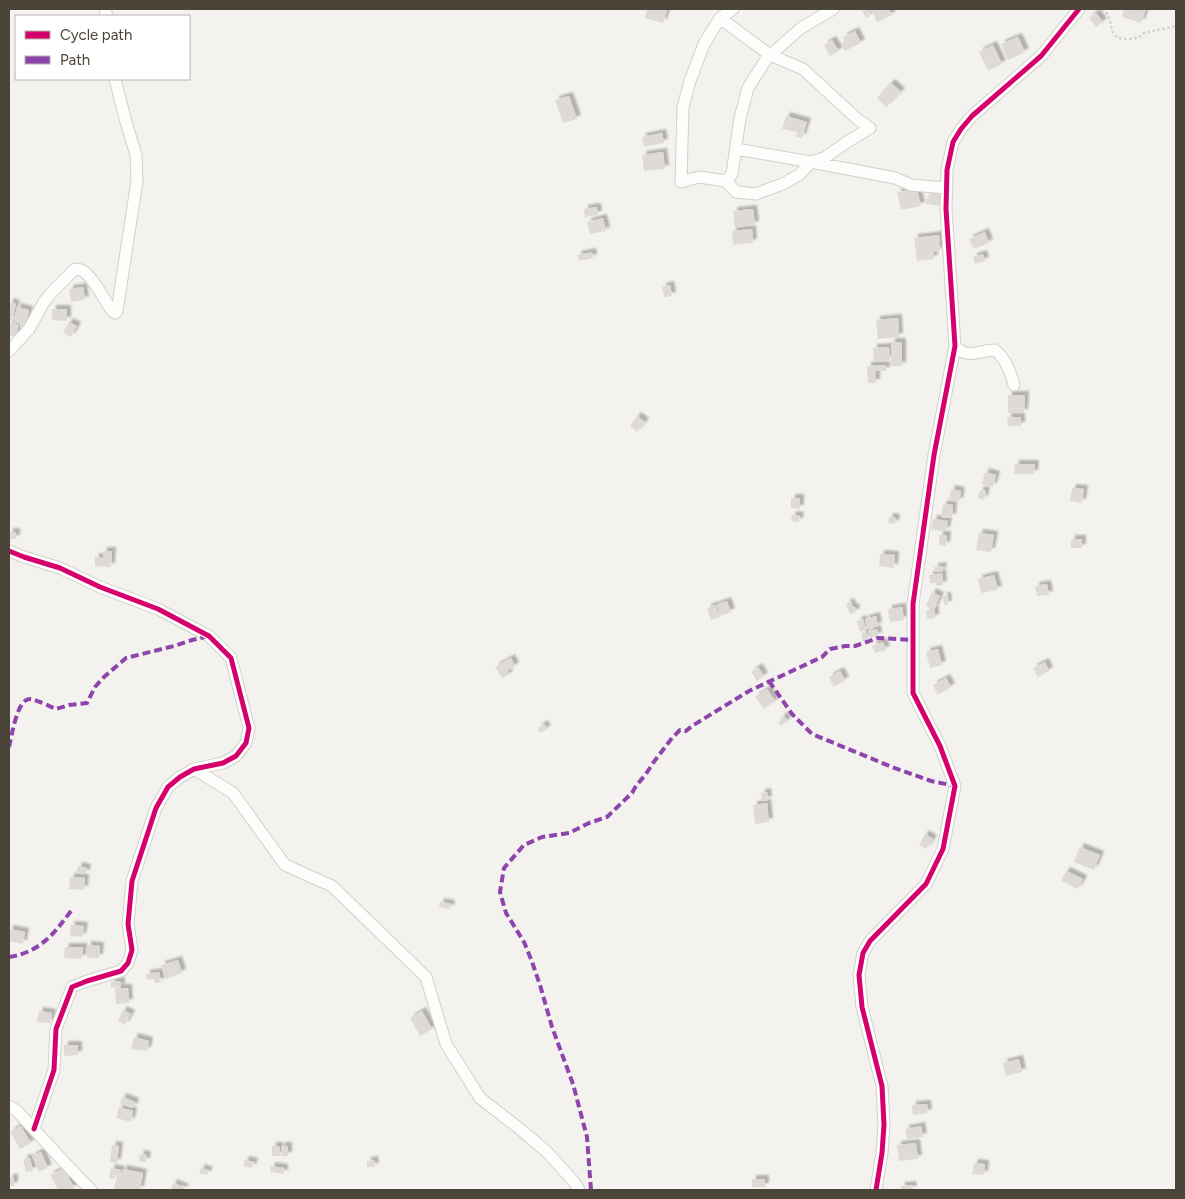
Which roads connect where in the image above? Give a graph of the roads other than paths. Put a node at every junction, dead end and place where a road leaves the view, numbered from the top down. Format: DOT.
graph roads {
  1 [pos="733,9"];
  2 [pos="832,9"];
  3 [pos="1079,9"];
  4 [pos="720,18"];
  5 [pos="770,55"];
  6 [pos="115,80"];
  7 [pos="736,149"];
  8 [pos="811,162"];
  9 [pos="726,181"];
  10 [pos="947,188"];
  11 [pos="955,346"];
  12 [pos="9,351"];
  13 [pos="1014,385"];
  14 [pos="9,551"];
  15 [pos="194,768"];
  16 [pos="9,1106"];
  17 [pos="34,1130"];
  18 [pos="91,1190"];
  19 [pos="579,1190"];
  20 [pos="876,1190"];
  1 -- 4 [label="street"];
  2 -- 5 [label="street"];
  3 -- 10 [label="street"];
  4 -- 5 [label="street"];
  4 -- 9 [label="street"];
  5 -- 7 [label="street"];
  5 -- 8 [label="street"];
  6 -- 12 [label="street"];
  7 -- 8 [label="street"];
  7 -- 9 [label="street"];
  8 -- 9 [label="street"];
  8 -- 10 [label="street"];
  10 -- 11 [label="street"];
  11 -- 13 [label="street"];
  11 -- 20 [label="street"];
  14 -- 15 [label="street"];
  15 -- 17 [label="street"];
  15 -- 19 [label="street"];
  16 -- 17 [label="street"];
  17 -- 18 [label="street"];
}
